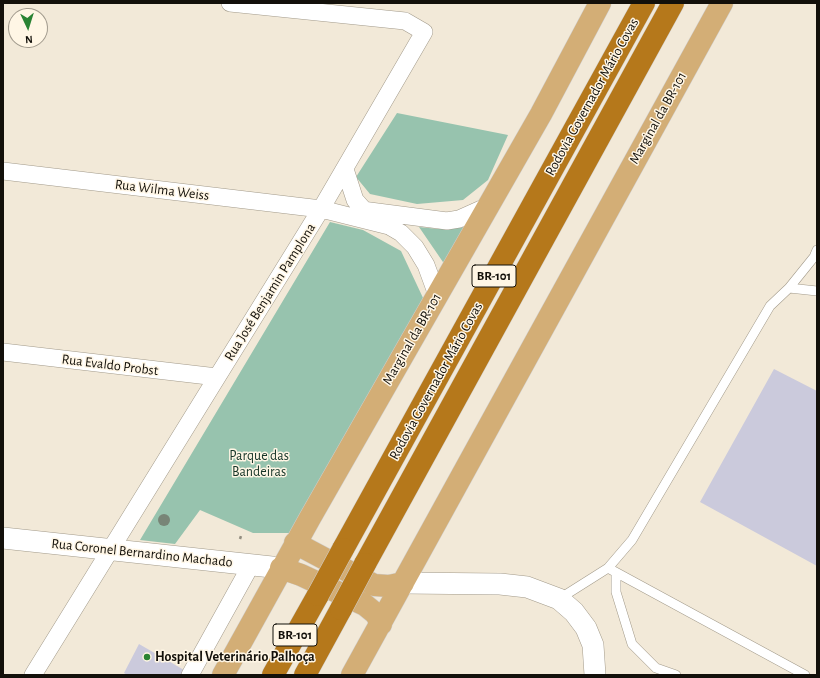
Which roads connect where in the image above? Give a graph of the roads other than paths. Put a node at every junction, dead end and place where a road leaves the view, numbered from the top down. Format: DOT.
graph roads {
  1 [pos="230,3"];
  2 [pos="600,3"];
  3 [pos="644,3"];
  4 [pos="673,3"];
  5 [pos="722,3"];
  6 [pos="344,169"];
  7 [pos="3,171"];
  8 [pos="488,206"];
  9 [pos="322,209"];
  10 [pos="364,210"];
  11 [pos="817,250"];
  12 [pos="789,288"];
  13 [pos="817,291"];
  14 [pos="437,295"];
  15 [pos="3,352"];
  16 [pos="217,377"];
  17 [pos="3,538"];
  18 [pos="295,543"];
  19 [pos="110,550"];
  20 [pos="250,565"];
  21 [pos="281,568"];
  22 [pos="612,571"];
  23 [pos="403,584"];
  24 [pos="559,598"];
  25 [pos="381,624"];
  26 [pos="33,675"];
  27 [pos="190,675"];
  28 [pos="223,675"];
  29 [pos="273,675"];
  30 [pos="305,675"];
  31 [pos="352,675"];
  32 [pos="595,675"];
  33 [pos="676,675"];
  34 [pos="805,675"];
  1 -- 6 [label="street, Rua José Benjamin Pamplona"];
  2 -- 8 [label="main road, Marginal da BR-101"];
  3 -- 29 [label="highway, Rodovia Governador Mário Covas / BR-101, bridge"];
  4 -- 30 [label="highway, Rodovia Governador Mário Covas / BR-101, bridge"];
  5 -- 23 [label="main road, Marginal da BR-101"];
  6 -- 9 [label="street, Rua José Benjamin Pamplona"];
  6 -- 10 [label="street"];
  7 -- 9 [label="street, Rua Wilma Weiss"];
  8 -- 10 [label="street"];
  8 -- 14 [label="main road, Marginal da BR-101"];
  9 -- 10 [label="street"];
  9 -- 14 [label="street"];
  9 -- 16 [label="street, Rua José Benjamin Pamplona"];
  11 -- 12 [label="lane"];
  12 -- 13 [label="lane"];
  12 -- 22 [label="lane"];
  14 -- 18 [label="main road, Marginal da BR-101"];
  15 -- 16 [label="street, Rua Evaldo Probst"];
  16 -- 19 [label="street, Rua José Benjamin Pamplona"];
  17 -- 19 [label="street, Rua Coronel Bernardino Machado"];
  18 -- 21 [label="main road, Marginal da BR-101"];
  18 -- 23 [label="main road"];
  19 -- 20 [label="street, Rua Coronel Bernardino Machado"];
  19 -- 26 [label="street, Rua José Benjamin Pamplona"];
  20 -- 21 [label="street, Rua Coronel Bernardino Machado"];
  20 -- 27 [label="street"];
  21 -- 25 [label="main road"];
  21 -- 28 [label="main road, Marginal da BR-101"];
  22 -- 24 [label="lane"];
  22 -- 33 [label="lane"];
  22 -- 34 [label="lane"];
  23 -- 24 [label="street"];
  23 -- 25 [label="main road, Marginal da BR-101"];
  24 -- 32 [label="street"];
  25 -- 31 [label="main road, Marginal da BR-101"];
}
